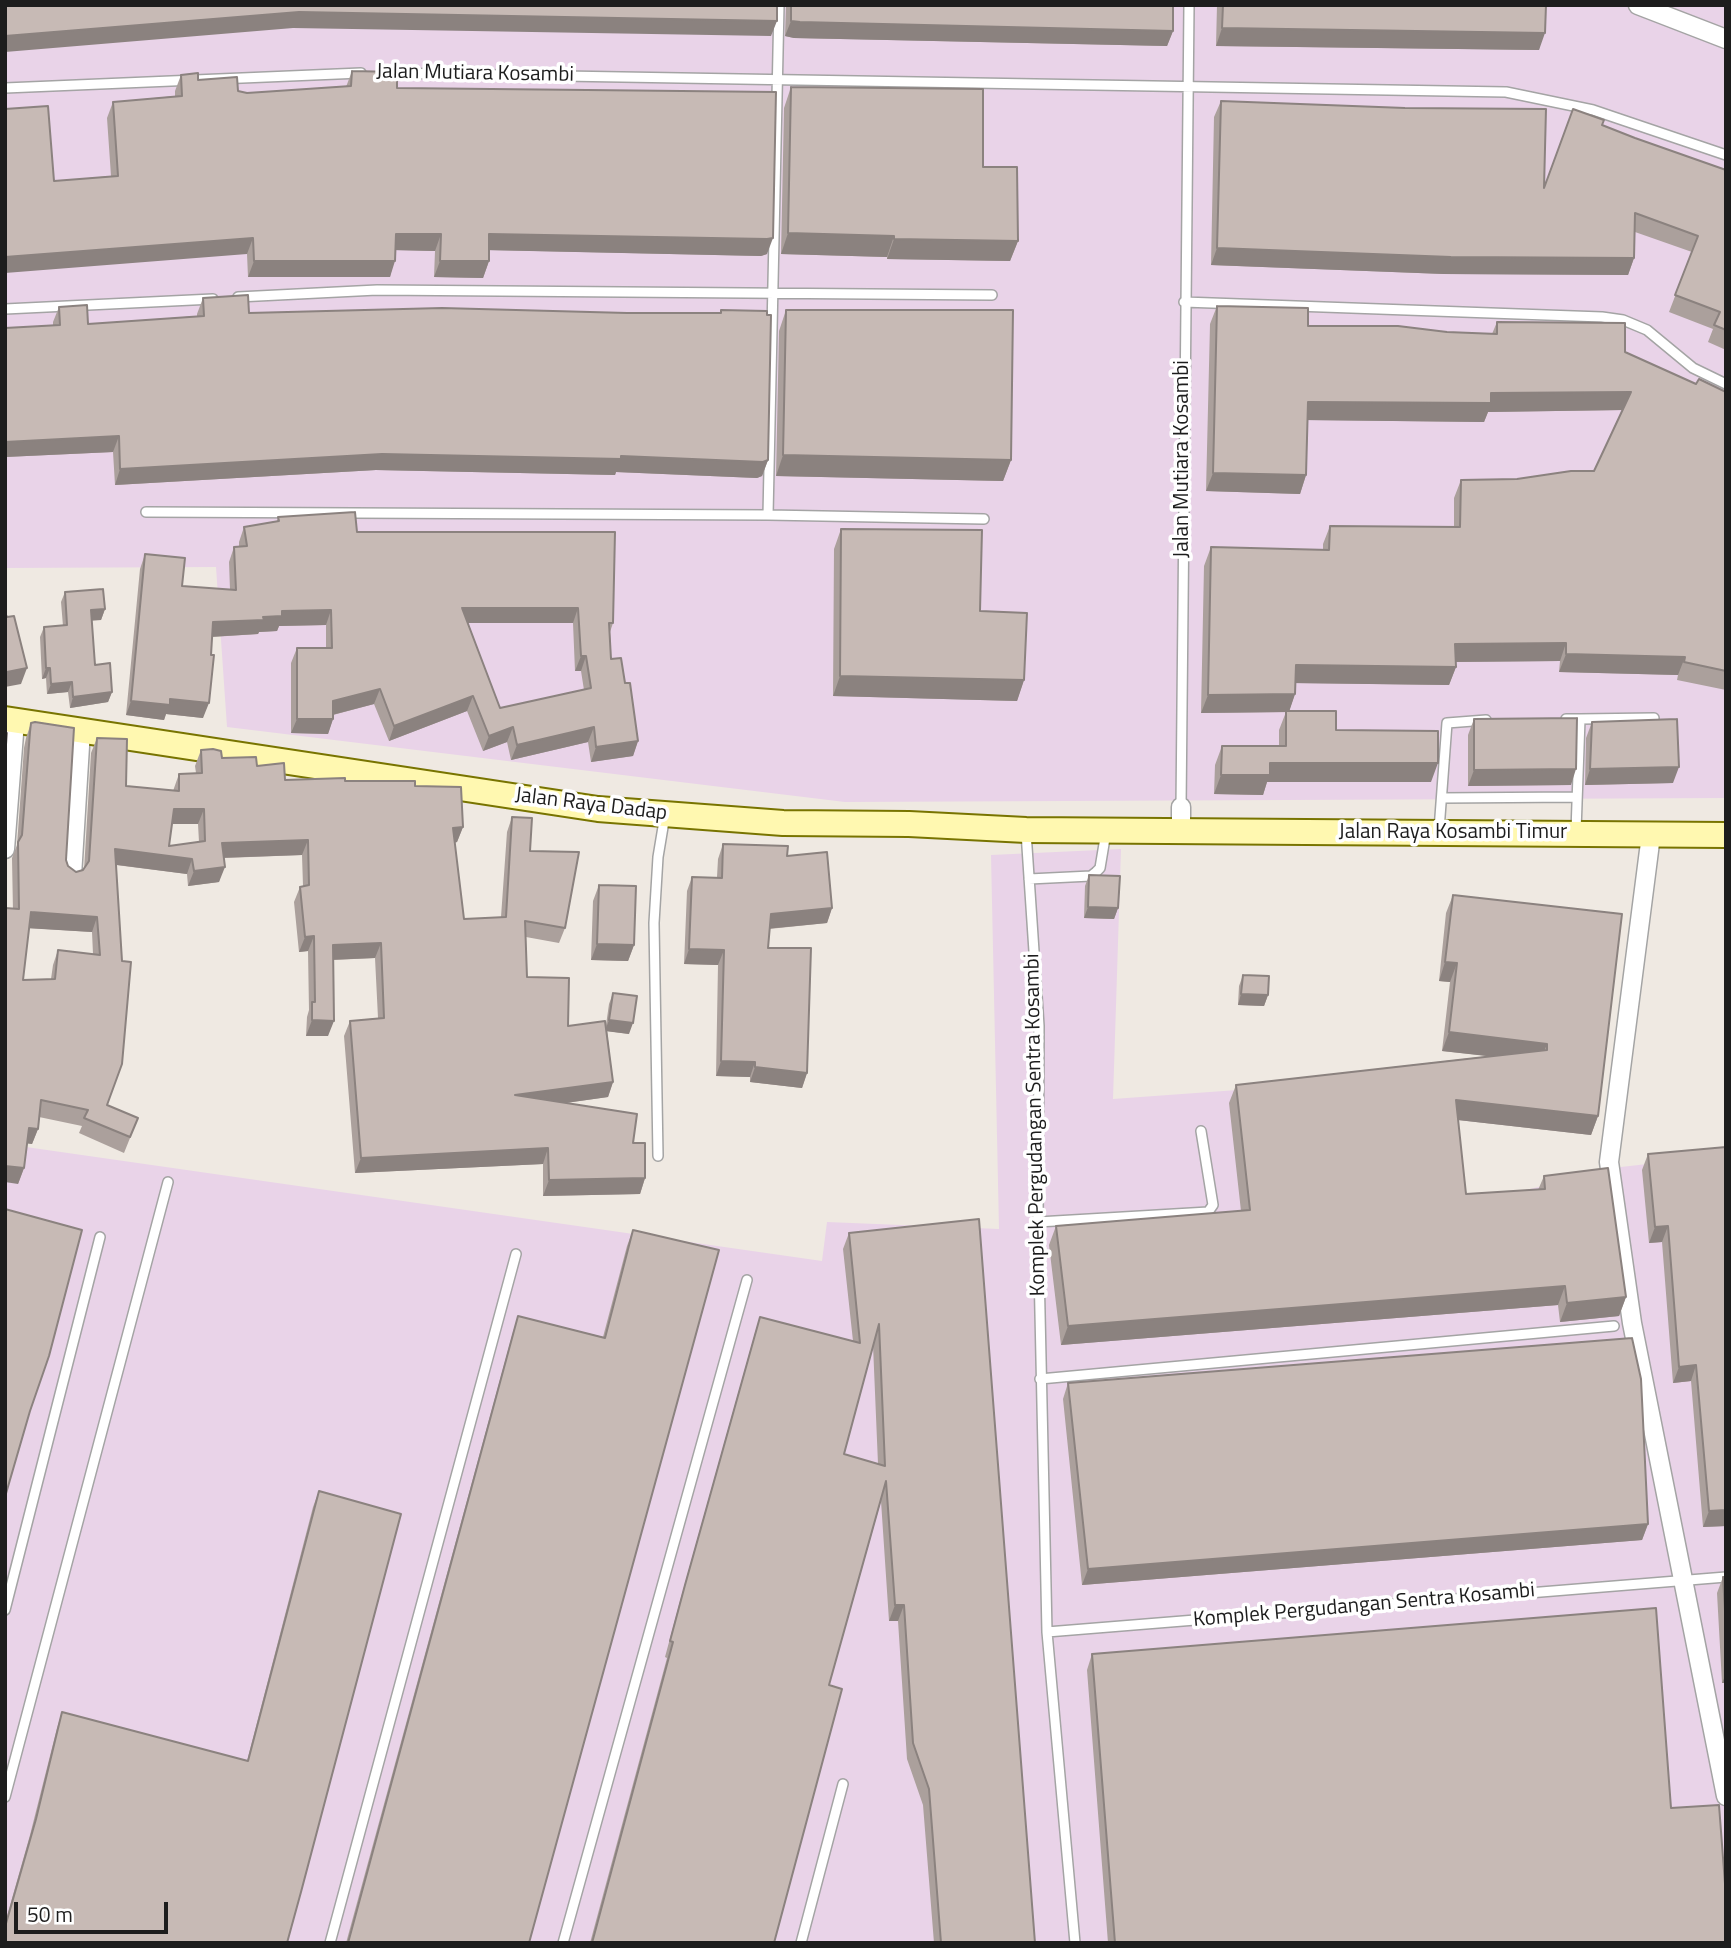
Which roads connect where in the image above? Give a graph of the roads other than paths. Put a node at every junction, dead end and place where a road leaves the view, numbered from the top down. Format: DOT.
graph roads {
  1 [pos="779,5"];
  2 [pos="1189,5"];
  3 [pos="1638,5"];
  4 [pos="1726,39"];
  5 [pos="365,73"];
  6 [pos="379,73"];
  7 [pos="778,79"];
  8 [pos="5,88"];
  9 [pos="1187,88"];
  10 [pos="1726,155"];
  11 [pos="774,294"];
  12 [pos="992,295"];
  13 [pos="1184,302"];
  14 [pos="5,309"];
  15 [pos="1726,384"];
  16 [pos="146,512"];
  17 [pos="768,515"];
  18 [pos="984,519"];
  19 [pos="1654,718"];
  20 [pos="1554,719"];
  21 [pos="1580,719"];
  22 [pos="10,720"];
  23 [pos="1502,720"];
  24 [pos="80,730"];
  25 [pos="1577,797"];
  26 [pos="1442,798"];
  27 [pos="666,814"];
  28 [pos="1181,819"];
  29 [pos="1026,830"];
  30 [pos="1106,831"];
  31 [pos="1439,832"];
  32 [pos="1576,833"];
  33 [pos="1651,835"];
  34 [pos="1726,835"];
  35 [pos="5,849"];
  36 [pos="72,876"];
  37 [pos="1029,878"];
  38 [pos="1201,1131"];
  39 [pos="658,1156"];
  40 [pos="167,1182"];
  41 [pos="1038,1222"];
  42 [pos="100,1237"];
  43 [pos="516,1254"];
  44 [pos="747,1280"];
  45 [pos="1614,1326"];
  46 [pos="1040,1379"];
  47 [pos="1726,1577"];
  48 [pos="1682,1580"];
  49 [pos="5,1610"];
  50 [pos="1047,1632"];
  51 [pos="843,1784"];
  52 [pos="1726,1796"];
  53 [pos="5,1797"];
  54 [pos="330,1943"];
  55 [pos="563,1943"];
  56 [pos="801,1943"];
  57 [pos="1075,1943"];
  1 -- 7 [label="lane"];
  2 -- 9 [label="lane, Jalan Mutiara Kosambi"];
  3 -- 4 [label="street"];
  5 -- 8 [label="lane, Jalan Mutiara Kosambi"];
  6 -- 7 [label="lane, Jalan Mutiara Kosambi"];
  7 -- 9 [label="lane, Jalan Mutiara Kosambi"];
  7 -- 11 [label="lane"];
  9 -- 10 [label="lane, Jalan Mutiara Kosambi"];
  9 -- 13 [label="lane, Jalan Mutiara Kosambi"];
  11 -- 12 [label="lane"];
  11 -- 14 [label="lane"];
  11 -- 17 [label="lane"];
  13 -- 15 [label="lane"];
  13 -- 28 [label="lane, Jalan Mutiara Kosambi"];
  16 -- 17 [label="lane"];
  17 -- 18 [label="lane"];
  19 -- 21 [label="lane"];
  20 -- 21 [label="lane"];
  21 -- 25 [label="lane"];
  22 -- 24 [label="main road, Jalan Raya Dadap"];
  22 -- 35 [label="street"];
  23 -- 26 [label="lane"];
  24 -- 27 [label="main road, Jalan Raya Dadap"];
  24 -- 36 [label="street"];
  25 -- 26 [label="lane"];
  25 -- 32 [label="lane"];
  26 -- 31 [label="lane"];
  27 -- 29 [label="main road, Jalan Raya Dadap"];
  27 -- 39 [label="lane"];
  28 -- 30 [label="main road, Jalan Raya Dadap"];
  28 -- 31 [label="main road, Jalan Raya Kosambi Timur"];
  29 -- 30 [label="main road, Jalan Raya Dadap"];
  29 -- 37 [label="lane, Komplek Pergudangan Sentra Kosambi"];
  30 -- 37 [label="lane"];
  31 -- 32 [label="main road, Jalan Raya Kosambi Timur"];
  32 -- 33 [label="main road, Jalan Raya Kosambi Timur"];
  33 -- 34 [label="main road, Jalan Raya Kosambi Timur"];
  33 -- 48 [label="street"];
  37 -- 41 [label="lane, Komplek Pergudangan Sentra Kosambi"];
  38 -- 41 [label="lane"];
  40 -- 53 [label="lane"];
  41 -- 46 [label="lane, Komplek Pergudangan Sentra Kosambi"];
  42 -- 49 [label="lane"];
  43 -- 54 [label="lane"];
  44 -- 55 [label="lane"];
  45 -- 46 [label="lane"];
  46 -- 50 [label="lane, Komplek Pergudangan Sentra Kosambi"];
  47 -- 48 [label="lane, Komplek Pergudangan Sentra Kosambi"];
  48 -- 50 [label="lane, Komplek Pergudangan Sentra Kosambi"];
  48 -- 52 [label="street"];
  50 -- 57 [label="lane, Komplek Pergudangan Sentra Kosambi"];
  51 -- 56 [label="lane"];
}
